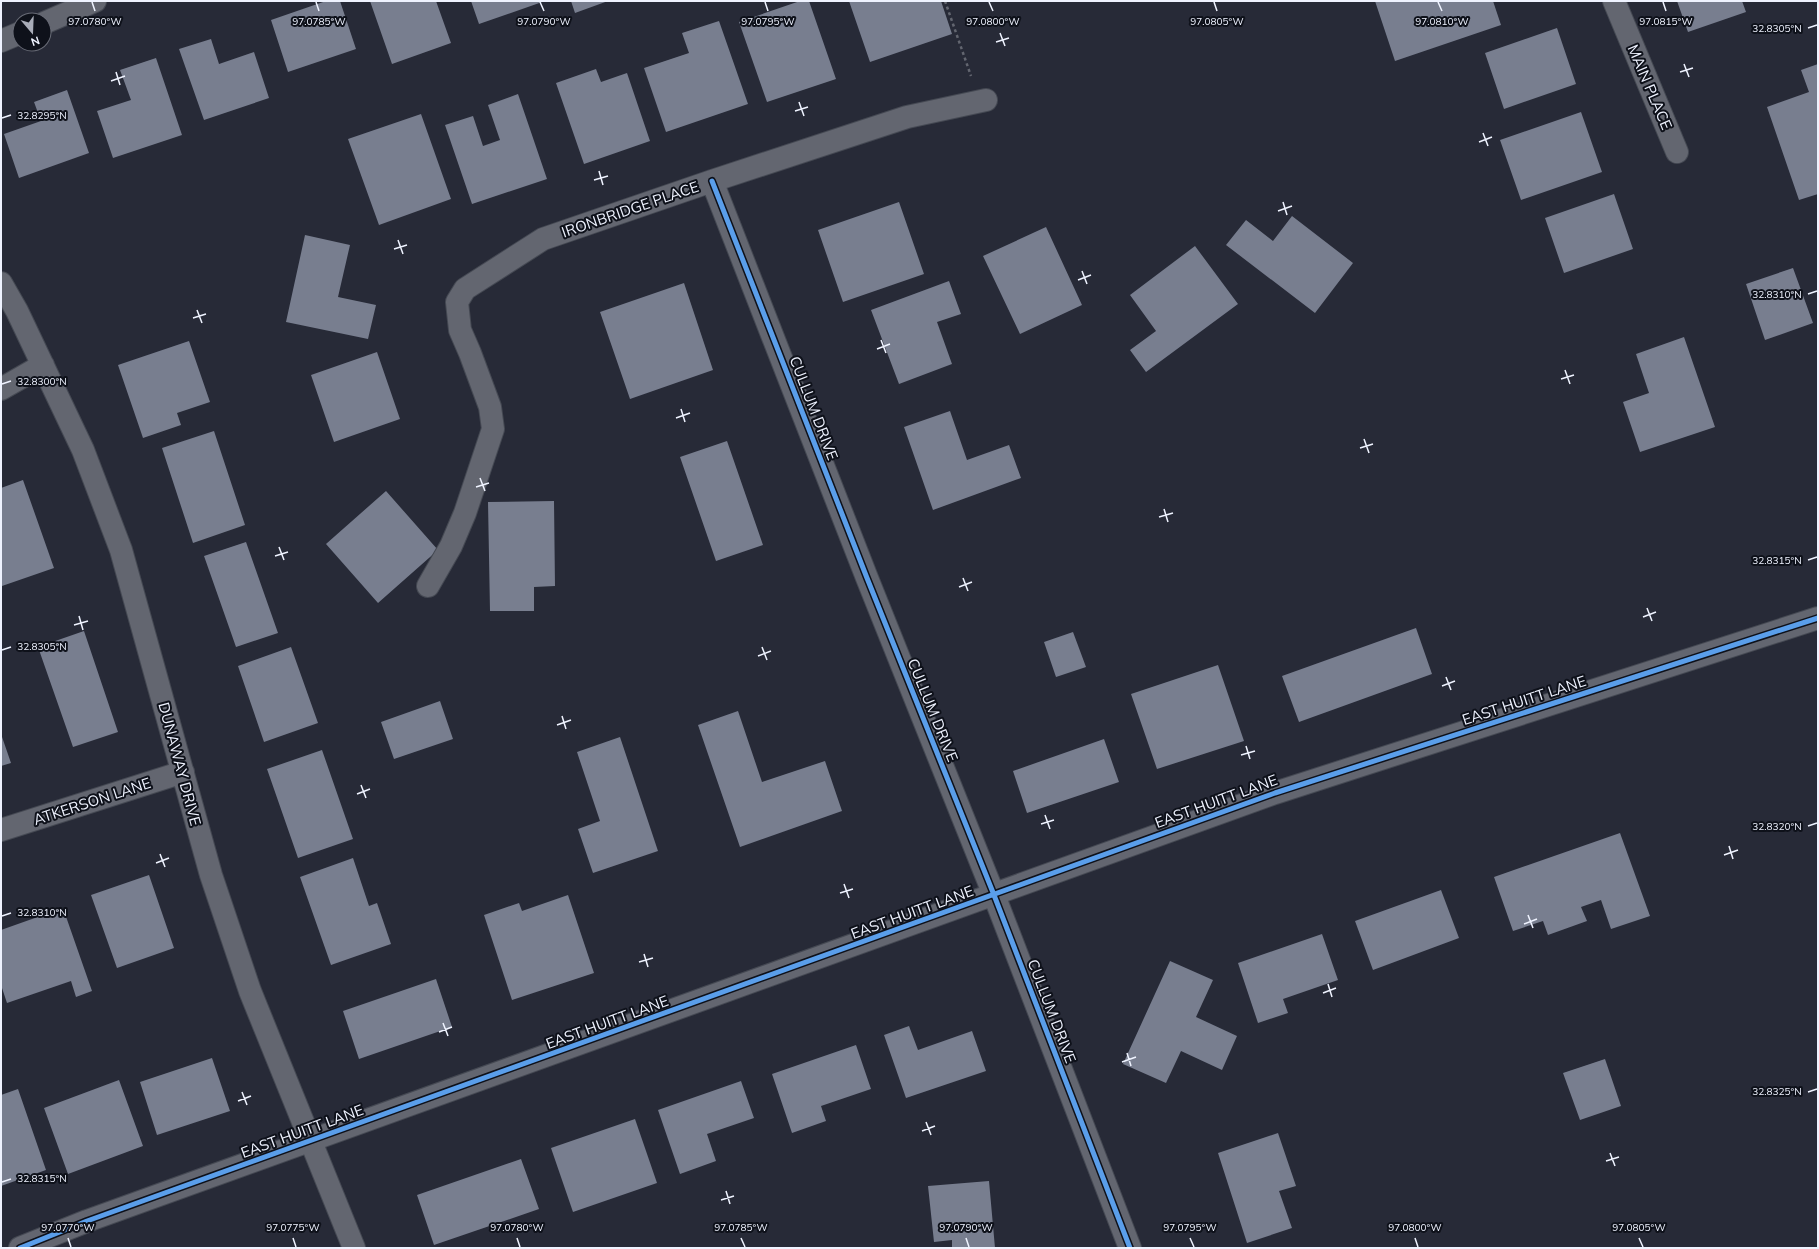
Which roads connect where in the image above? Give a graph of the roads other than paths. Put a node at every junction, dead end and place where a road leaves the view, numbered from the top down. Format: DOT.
graph roads {
  1 [pos="95,1"];
  2 [pos="1614,1"];
  3 [pos="52,20"];
  4 [pos="12,36"];
  5 [pos="1,41"];
  6 [pos="986,100"];
  7 [pos="1677,152"];
  8 [pos="712,181"];
  9 [pos="1,283"];
  10 [pos="43,365"];
  11 [pos="1,388"];
  12 [pos="428,586"];
  13 [pos="1818,618"];
  14 [pos="182,772"];
  15 [pos="1,830"];
  16 [pos="994,895"];
  17 [pos="310,1141"];
  18 [pos="20,1248"];
  19 [pos="354,1248"];
  20 [pos="1130,1248"];
  1 -- 3 [label="street"];
  2 -- 7 [label="street, MAIN PLACE"];
  4 -- 5 [label="street"];
  6 -- 8 [label="street, IRONBRIDGE PLACE"];
  8 -- 12 [label="street, IRONBRIDGE PLACE"];
  8 -- 16 [label="street, CULLUM DRIVE"];
  9 -- 10 [label="street, DUNAWAY DRIVE"];
  10 -- 11 [label="street"];
  10 -- 14 [label="street, DUNAWAY DRIVE"];
  13 -- 16 [label="street, EAST HUITT LANE"];
  14 -- 15 [label="street, ATKERSON LANE"];
  14 -- 17 [label="street, DUNAWAY DRIVE"];
  16 -- 17 [label="street, EAST HUITT LANE"];
  16 -- 20 [label="street, CULLUM DRIVE"];
  17 -- 18 [label="street, EAST HUITT LANE"];
  17 -- 19 [label="street, DUNAWAY DRIVE"];
}
